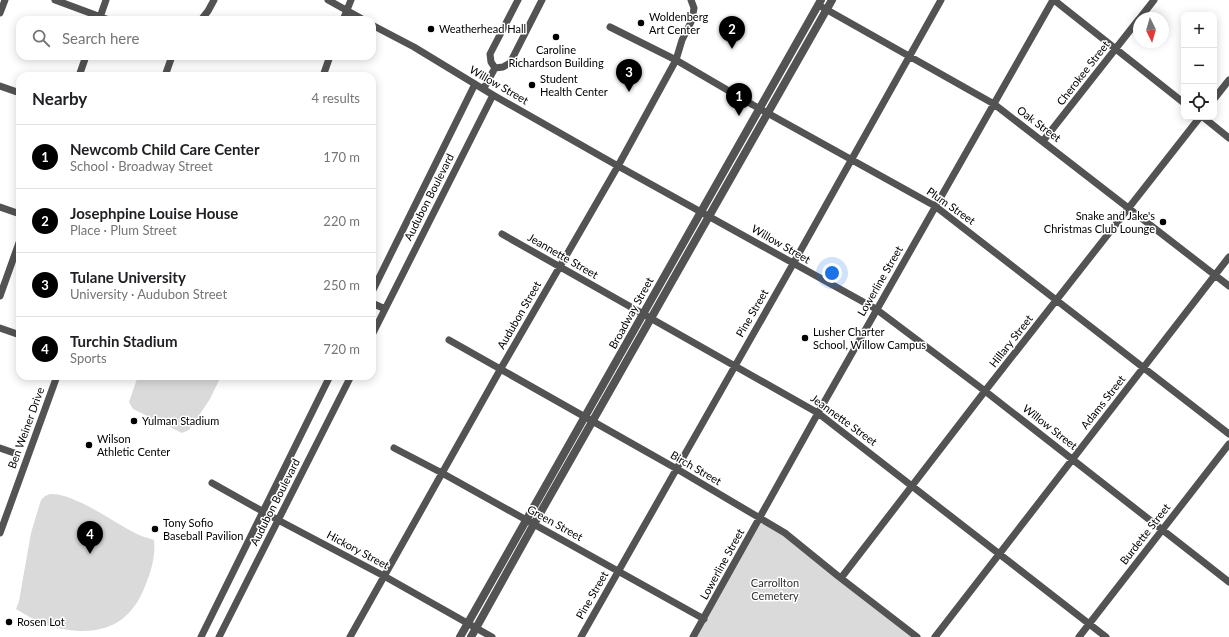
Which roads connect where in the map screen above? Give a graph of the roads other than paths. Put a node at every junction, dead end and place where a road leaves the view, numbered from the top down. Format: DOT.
graph roads {
  1 [pos="5,0"];
  2 [pos="55,0"];
  3 [pos="106,0"];
  4 [pos="214,0"];
  5 [pos="328,0"];
  6 [pos="351,0"];
  7 [pos="518,0"];
  8 [pos="542,0"];
  9 [pos="691,0"];
  10 [pos="832,0"];
  11 [pos="940,0"];
  12 [pos="1053,0"];
  13 [pos="1154,0"];
  14 [pos="820,2"];
  15 [pos="826,9"];
  16 [pos="347,11"];
  17 [pos="1144,12"];
  18 [pos="0,13"];
  19 [pos="94,16"];
  20 [pos="100,16"];
  21 [pos="204,16"];
  22 [pos="345,16"];
  23 [pos="356,16"];
  24 [pos="1133,26"];
  25 [pos="376,27"];
  26 [pos="610,27"];
  27 [pos="1116,49"];
  28 [pos="909,56"];
  29 [pos="85,60"];
  30 [pos="171,60"];
  31 [pos="329,60"];
  32 [pos="676,60"];
  33 [pos="495,68"];
  34 [pos="80,72"];
  35 [pos="166,72"];
  36 [pos="324,72"];
  37 [pos="1229,80"];
  38 [pos="476,84"];
  39 [pos="0,86"];
  40 [pos="484,88"];
  41 [pos="16,92"];
  42 [pos="493,95"];
  43 [pos="1217,95"];
  44 [pos="1181,100"];
  45 [pos="994,104"];
  46 [pos="759,108"];
  47 [pos="767,113"];
  48 [pos="1199,120"];
  49 [pos="1205,120"];
  50 [pos="1229,138"];
  51 [pos="1043,141"];
  52 [pos="851,159"];
  53 [pos="618,166"];
  54 [pos="0,206"];
  55 [pos="935,206"];
  56 [pos="1129,208"];
  57 [pos="701,211"];
  58 [pos="16,212"];
  59 [pos="709,215"];
  60 [pos="502,234"];
  61 [pos="16,251"];
  62 [pos="1229,257"];
  63 [pos="793,264"];
  64 [pos="559,267"];
  65 [pos="1215,275"];
  66 [pos="376,284"];
  67 [pos="1229,286"];
  68 [pos="0,296"];
  69 [pos="1057,300"];
  70 [pos="376,304"];
  71 [pos="385,309"];
  72 [pos="876,310"];
  73 [pos="643,314"];
  74 [pos="651,318"];
  75 [pos="376,327"];
  76 [pos="0,328"];
  77 [pos="16,334"];
  78 [pos="449,340"];
  79 [pos="734,366"];
  80 [pos="1144,367"];
  81 [pos="500,370"];
  82 [pos="56,380"];
  83 [pos="328,380"];
  84 [pos="349,380"];
  85 [pos="986,391"];
  86 [pos="818,413"];
  87 [pos="588,420"];
  88 [pos="1229,434"];
  89 [pos="1229,444"];
  90 [pos="0,448"];
  91 [pos="394,448"];
  92 [pos="17,454"];
  93 [pos="1073,459"];
  94 [pos="677,469"];
  95 [pos="442,473"];
  96 [pos="212,483"];
  97 [pos="913,486"];
  98 [pos="263,511"];
  99 [pos="760,518"];
  100 [pos="278,520"];
  101 [pos="530,522"];
  102 [pos="1162,530"];
  103 [pos="0,533"];
  104 [pos="1000,554"];
  105 [pos="619,572"];
  106 [pos="384,576"];
  107 [pos="841,578"];
  108 [pos="1229,582"];
  109 [pos="704,619"];
  110 [pos="468,623"];
  111 [pos="1089,624"];
  112 [pos="476,628"];
  113 [pos="201,637"];
  114 [pos="219,637"];
  115 [pos="350,637"];
  116 [pos="460,637"];
  117 [pos="471,637"];
  118 [pos="492,637"];
  119 [pos="581,637"];
  120 [pos="693,637"];
  121 [pos="917,637"];
  122 [pos="936,637"];
  123 [pos="1079,637"];
  124 [pos="1106,637"];
  1 -- 18 [label="street"];
  2 -- 19 [label="street"];
  3 -- 20 [label="street"];
  4 -- 21 [label="street"];
  5 -- 16 [label="street"];
  6 -- 16 [label="street"];
  7 -- 33 [label="street"];
  8 -- 33 [label="street"];
  9 -- 32 [label="street, Audubon Street"];
  10 -- 15 [label="street, Broadway Street"];
  11 -- 28 [label="street, Pine Street"];
  12 -- 27 [label="street"];
  12 -- 45 [label="street, Lowerline Street"];
  13 -- 17 [label="street, Cherokee Street"];
  14 -- 15 [label="street, Oak Street"];
  14 -- 46 [label="street, Broadway Street"];
  15 -- 28 [label="street, Oak Street"];
  15 -- 47 [label="street, Broadway Street"];
  16 -- 22 [label="street"];
  16 -- 23 [label="street"];
  24 -- 27 [label="street, Cherokee Street"];
  25 -- 38 [label="street, Willow Street"];
  26 -- 32 [label="street, Plum Street"];
  27 -- 44 [label="street"];
  27 -- 51 [label="street, Cherokee Street"];
  28 -- 45 [label="street, Oak Street"];
  28 -- 52 [label="street, Pine Street"];
  29 -- 34 [label="street"];
  30 -- 35 [label="street"];
  31 -- 36 [label="street"];
  32 -- 46 [label="street, Plum Street"];
  32 -- 53 [label="street, Audubon Street"];
  33 -- 40 [label="street"];
  37 -- 43 [label="street"];
  38 -- 40 [label="street, Willow Street"];
  38 -- 66 [label="street, Audubon Boulevard"];
  39 -- 41 [label="street"];
  40 -- 42 [label="street, Willow Street"];
  42 -- 53 [label="street, Willow Street"];
  42 -- 71 [label="street, Audubon Boulevard"];
  45 -- 51 [label="street, Oak Street"];
  45 -- 55 [label="street, Lowerline Street"];
  46 -- 47 [label="street, Plum Street"];
  46 -- 57 [label="street, Broadway Street"];
  47 -- 52 [label="street, Plum Street"];
  47 -- 59 [label="street, Broadway Street"];
  48 -- 56 [label="street, Hillary Street"];
  49 -- 50 [label="street"];
  51 -- 56 [label="street, Oak Street"];
  52 -- 55 [label="street, Plum Street"];
  52 -- 63 [label="street, Pine Street"];
  53 -- 57 [label="street, Willow Street"];
  53 -- 64 [label="street, Audubon Street"];
  54 -- 58 [label="street"];
  55 -- 69 [label="street, Plum Street"];
  55 -- 72 [label="street, Lowerline Street"];
  56 -- 65 [label="street, Oak Street"];
  56 -- 69 [label="street, Hillary Street"];
  57 -- 59 [label="street, Willow Street"];
  57 -- 73 [label="street, Broadway Street"];
  59 -- 63 [label="street, Willow Street"];
  59 -- 74 [label="street, Broadway Street"];
  60 -- 64 [label="street, Jeannette Street"];
  61 -- 68 [label="street"];
  62 -- 65 [label="street, Adams Street"];
  63 -- 72 [label="street, Willow Street"];
  63 -- 79 [label="street, Pine Street"];
  64 -- 73 [label="street, Jeannette Street"];
  64 -- 81 [label="street, Audubon Street"];
  65 -- 67 [label="street, Oak Street"];
  65 -- 80 [label="street, Adams Street"];
  69 -- 80 [label="street, Plum Street"];
  69 -- 85 [label="street, Hillary Street"];
  70 -- 71 [label="street"];
  71 -- 75 [label="street, Audubon Boulevard"];
  72 -- 85 [label="street, Willow Street"];
  72 -- 86 [label="street, Lowerline Street"];
  73 -- 74 [label="street, Jeannette Street"];
  73 -- 87 [label="street, Broadway Street"];
  74 -- 79 [label="street, Jeannette Street"];
  74 -- 87 [label="street, Broadway Street"];
  76 -- 77 [label="street"];
  78 -- 81 [label="street, Birch Street"];
  79 -- 86 [label="street, Jeannette Street"];
  79 -- 94 [label="street, Pine Street"];
  80 -- 88 [label="street, Plum Street"];
  80 -- 93 [label="street, Adams Street"];
  81 -- 87 [label="street, Birch Street"];
  81 -- 95 [label="street, Audubon Street"];
  82 -- 103 [label="street, Ben Weiner Drive"];
  83 -- 98 [label="street, Audubon Boulevard"];
  84 -- 100 [label="street, Audubon Boulevard"];
  85 -- 93 [label="street, Willow Street"];
  85 -- 97 [label="street, Hillary Street"];
  86 -- 97 [label="street, Jeannette Street"];
  86 -- 99 [label="street, Lowerline Street"];
  87 -- 94 [label="street, Birch Street"];
  87 -- 101 [label="street, Broadway Street"];
  89 -- 102 [label="street, Burdette Street"];
  90 -- 92 [label="street"];
  91 -- 95 [label="street, Green Street"];
  93 -- 102 [label="street, Willow Street"];
  93 -- 104 [label="street, Adams Street"];
  94 -- 99 [label="street, Birch Street"];
  94 -- 105 [label="street, Pine Street"];
  95 -- 101 [label="street, Green Street"];
  95 -- 106 [label="street, Audubon Street"];
  96 -- 98 [label="street, Hickory Street"];
  97 -- 104 [label="street, Jeannette Street"];
  97 -- 107 [label="street, Hillary Street"];
  98 -- 100 [label="street, Hickory Street"];
  98 -- 113 [label="street, Audubon Boulevard"];
  99 -- 107 [label="street, Birch Street"];
  99 -- 109 [label="street, Lowerline Street"];
  100 -- 106 [label="street, Hickory Street"];
  100 -- 114 [label="street, Audubon Boulevard"];
  101 -- 105 [label="street, Green Street"];
  101 -- 110 [label="street, Broadway Street"];
  101 -- 112 [label="street, Broadway Street"];
  102 -- 108 [label="street, Willow Street"];
  102 -- 111 [label="street, Burdette Street"];
  104 -- 111 [label="street, Jeannette Street"];
  104 -- 122 [label="street, Adams Street"];
  105 -- 109 [label="street, Green Street"];
  105 -- 119 [label="street, Pine Street"];
  106 -- 110 [label="street, Hickory Street"];
  106 -- 115 [label="street, Audubon Street"];
  107 -- 121 [label="street, Birch Street"];
  109 -- 120 [label="street, Lowerline Street"];
  110 -- 112 [label="street, Hickory Street"];
  110 -- 116 [label="street, Broadway Street"];
  111 -- 123 [label="street, Burdette Street"];
  111 -- 124 [label="street, Jeannette Street"];
  112 -- 117 [label="street, Broadway Street"];
  112 -- 118 [label="street, Hickory Street"];
}
